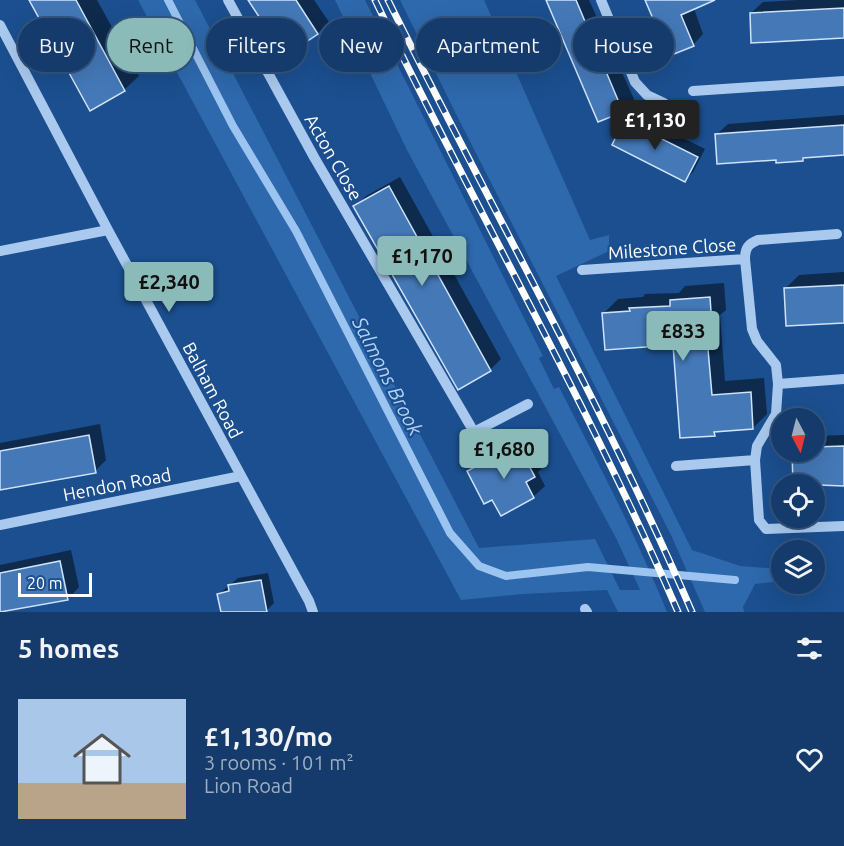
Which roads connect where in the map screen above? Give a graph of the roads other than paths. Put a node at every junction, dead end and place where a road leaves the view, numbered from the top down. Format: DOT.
graph roads {
  1 [pos="228,0"];
  2 [pos="601,0"];
  3 [pos="0,25"];
  4 [pos="844,81"];
  5 [pos="693,91"];
  6 [pos="664,103"];
  7 [pos="108,230"];
  8 [pos="837,234"];
  9 [pos="0,251"];
  10 [pos="745,259"];
  11 [pos="582,270"];
  12 [pos="844,379"];
  13 [pos="778,384"];
  14 [pos="528,404"];
  15 [pos="755,460"];
  16 [pos="676,466"];
  17 [pos="241,476"];
  18 [pos="0,525"];
  19 [pos="844,526"];
  20 [pos="313,612"];
  1 -- 14 [label="street, Acton Close"];
  2 -- 6 [label="street"];
  3 -- 7 [label="street, Balham Road"];
  4 -- 5 [label="street"];
  7 -- 9 [label="street"];
  7 -- 17 [label="street, Balham Road"];
  8 -- 10 [label="street"];
  10 -- 11 [label="street, Milestone Close"];
  10 -- 13 [label="street, Milestone Close"];
  12 -- 13 [label="street"];
  13 -- 15 [label="street"];
  15 -- 16 [label="street"];
  15 -- 19 [label="street"];
  17 -- 18 [label="street, Hendon Road"];
  17 -- 20 [label="street, Balham Road"];
}
